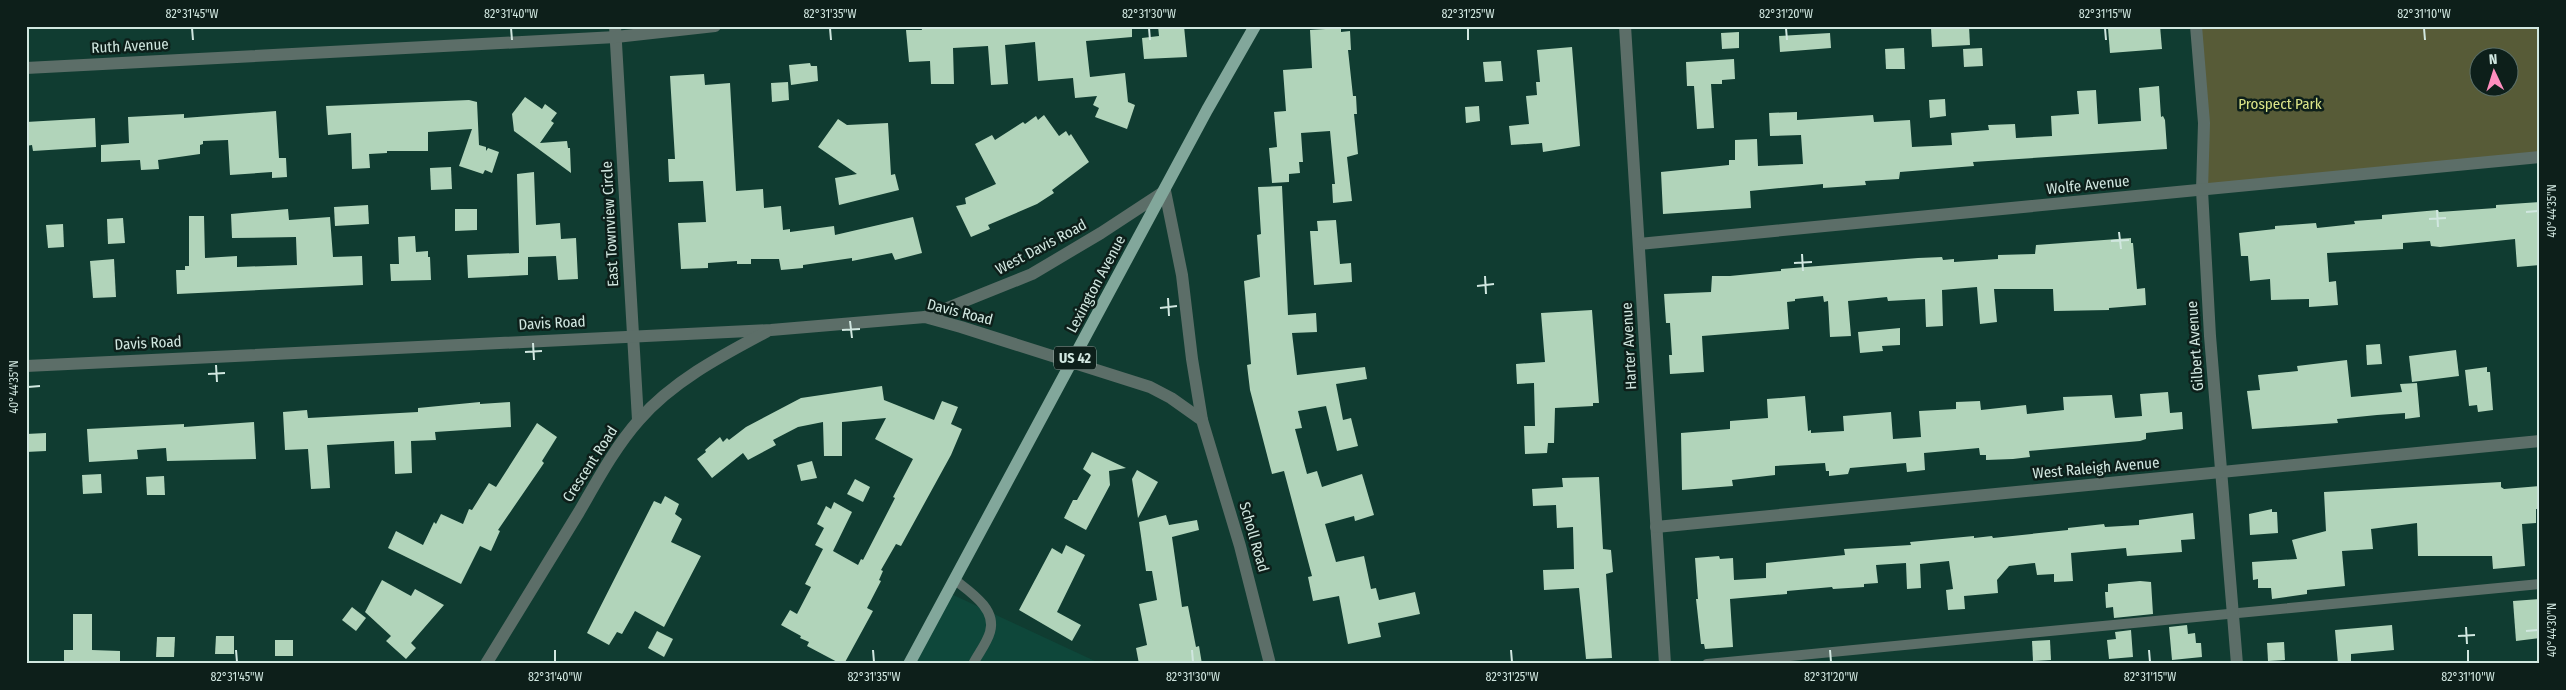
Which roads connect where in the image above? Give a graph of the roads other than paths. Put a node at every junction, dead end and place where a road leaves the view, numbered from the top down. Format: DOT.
graph roads {
  1 [pos="715,26"];
  2 [pos="1255,26"];
  3 [pos="1625,26"];
  4 [pos="2196,26"];
  5 [pos="615,32"];
  6 [pos="26,68"];
  7 [pos="2540,157"];
  8 [pos="2202,190"];
  9 [pos="1165,191"];
  10 [pos="1639,244"];
  11 [pos="925,317"];
  12 [pos="771,330"];
  13 [pos="633,335"];
  14 [pos="1073,362"];
  15 [pos="26,366"];
  16 [pos="638,420"];
  17 [pos="1202,420"];
  18 [pos="2540,441"];
  19 [pos="2220,472"];
  20 [pos="1656,527"];
  21 [pos="955,580"];
  22 [pos="2540,584"];
  23 [pos="2232,612"];
  24 [pos="486,664"];
  25 [pos="909,664"];
  26 [pos="973,664"];
  27 [pos="1270,664"];
  28 [pos="1665,664"];
  29 [pos="1707,664"];
  30 [pos="2237,664"];
  1 -- 5 [label="street, Ruth Avenue"];
  2 -- 9 [label="main road, Lexington Avenue / US 42"];
  3 -- 10 [label="street, Harter Avenue"];
  4 -- 8 [label="street, Gilbert Avenue"];
  5 -- 6 [label="street, Ruth Avenue"];
  5 -- 13 [label="street, East Townview Circle"];
  7 -- 8 [label="street, Wolfe Avenue"];
  8 -- 10 [label="street, Wolfe Avenue"];
  8 -- 19 [label="street, Gilbert Avenue"];
  9 -- 11 [label="street, West Davis Road"];
  9 -- 14 [label="main road, Lexington Avenue / US 42"];
  9 -- 17 [label="street, Scholl Road"];
  10 -- 20 [label="street, Harter Avenue"];
  11 -- 12 [label="street, Davis Road"];
  11 -- 14 [label="street, Davis Road"];
  12 -- 13 [label="street, Davis Road"];
  12 -- 16 [label="street, Crescent Road"];
  13 -- 15 [label="street, Davis Road"];
  13 -- 16 [label="street, East Townview Circle"];
  14 -- 17 [label="street"];
  14 -- 21 [label="main road, Lexington Avenue / US 42"];
  16 -- 24 [label="street, Crescent Road"];
  17 -- 27 [label="street, Scholl Road"];
  18 -- 19 [label="street, West Raleigh Avenue"];
  19 -- 20 [label="street, West Raleigh Avenue"];
  19 -- 23 [label="street, Gilbert Avenue"];
  20 -- 28 [label="street, Harter Avenue"];
  21 -- 25 [label="main road, Lexington Avenue / US 42"];
  21 -- 26 [label="lane"];
  22 -- 23 [label="lane"];
  23 -- 29 [label="lane"];
  23 -- 30 [label="street, Gilbert Avenue"];
}
